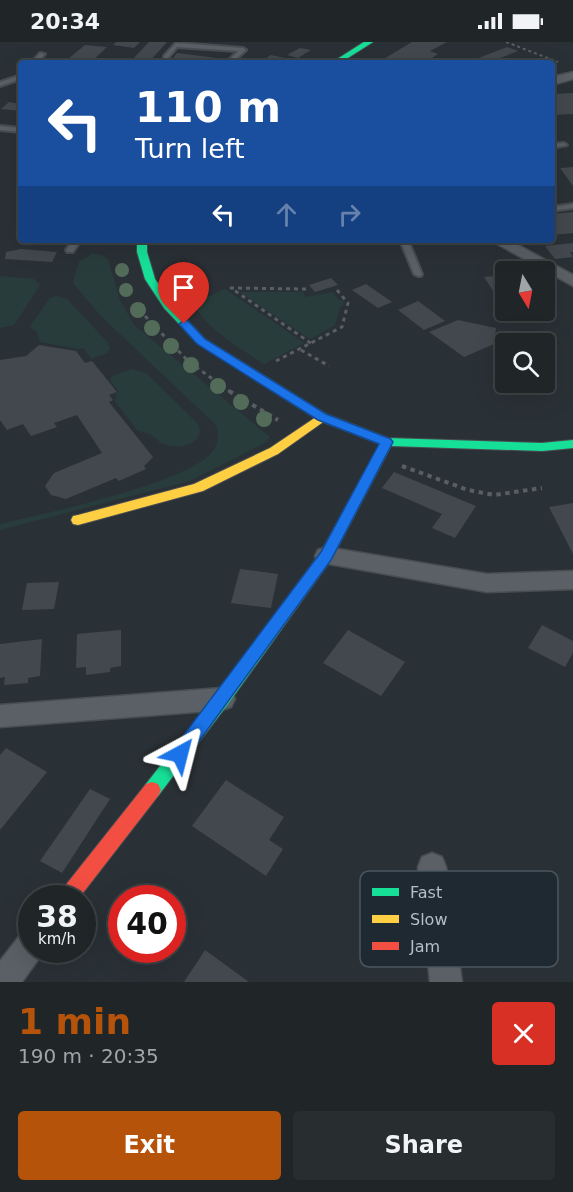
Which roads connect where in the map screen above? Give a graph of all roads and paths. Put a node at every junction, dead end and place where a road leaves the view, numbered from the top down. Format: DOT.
graph roads {
  1 [pos="248,42"];
  2 [pos="369,42"];
  3 [pos="506,42"];
  4 [pos="221,45"];
  5 [pos="243,50"];
  6 [pos="42,54"];
  7 [pos="166,57"];
  8 [pos="37,60"];
  9 [pos="233,60"];
  10 [pos="340,60"];
  11 [pos="553,60"];
  12 [pos="555,61"];
  13 [pos="563,64"];
  14 [pos="573,75"];
  15 [pos="18,78"];
  16 [pos="555,80"];
  17 [pos="0,84"];
  18 [pos="0,128"];
  19 [pos="18,130"];
  20 [pos="564,145"];
  21 [pos="555,146"];
  22 [pos="573,206"];
  23 [pos="555,209"];
  24 [pos="75,243"];
  25 [pos="142,243"];
  26 [pos="405,243"];
  27 [pos="503,243"];
  28 [pos="70,250"];
  29 [pos="418,274"];
  30 [pos="573,281"];
  31 [pos="306,289"];
  32 [pos="337,290"];
  33 [pos="312,344"];
  34 [pos="300,350"];
  35 [pos="269,364"];
  36 [pos="329,366"];
  37 [pos="322,417"];
  38 [pos="387,442"];
  39 [pos="573,444"];
  40 [pos="78,520"];
  41 [pos="326,556"];
  42 [pos="573,580"];
  43 [pos="222,699"];
  44 [pos="0,716"];
  45 [pos="432,867"];
  46 [pos="432,871"];
  47 [pos="78,885"];
  48 [pos="18,963"];
  49 [pos="444,967"];
  50 [pos="3,982"];
  51 [pos="446,982"];
  1 -- 5 [label="lane"];
  2 -- 10 [label="main road"];
  3 -- 11 [label="path"];
  4 -- 5 [label="lane"];
  4 -- 7 [label="lane"];
  5 -- 9 [label="lane"];
  6 -- 8 [label="lane"];
  12 -- 13 [label="path"];
  14 -- 16 [label="street"];
  15 -- 17 [label="lane"];
  18 -- 19 [label="lane"];
  20 -- 21 [label="lane"];
  22 -- 23 [label="lane"];
  24 -- 28 [label="lane"];
  25 -- 37 [label="main road"];
  26 -- 29 [label="lane"];
  27 -- 30 [label="street"];
  31 -- 33 [label="path"];
  32 -- 33 [label="path"];
  33 -- 34 [label="path"];
  34 -- 35 [label="path"];
  34 -- 36 [label="path"];
  37 -- 38 [label="main road"];
  37 -- 40 [label="main road"];
  38 -- 39 [label="main road"];
  38 -- 41 [label="main road"];
  41 -- 42 [label="street"];
  41 -- 43 [label="main road"];
  43 -- 44 [label="street"];
  43 -- 47 [label="main road"];
  45 -- 46 [label="street"];
  48 -- 50 [label="street"];
  49 -- 51 [label="street"];
}
